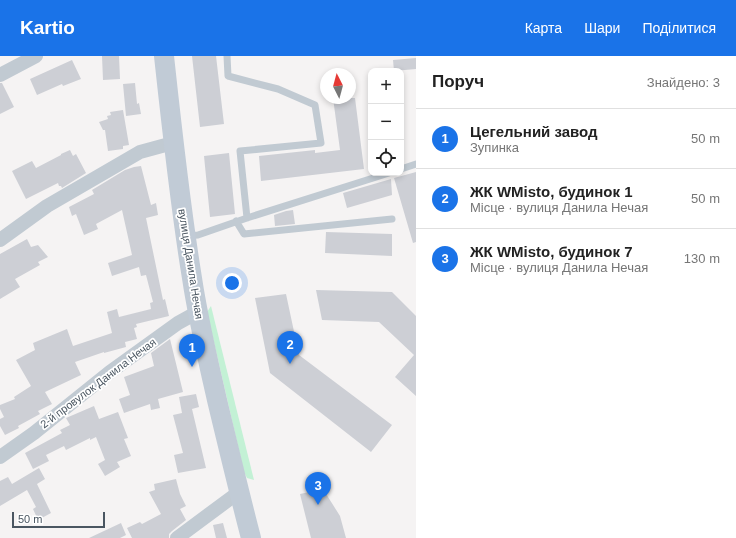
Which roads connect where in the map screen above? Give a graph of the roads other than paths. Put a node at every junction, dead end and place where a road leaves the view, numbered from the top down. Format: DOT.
graph roads {
  1 [pos="36,56"];
  2 [pos="164,56"];
  3 [pos="227,56"];
  4 [pos="0,75"];
  5 [pos="173,143"];
  6 [pos="416,164"];
  7 [pos="404,168"];
  8 [pos="380,176"];
  9 [pos="247,218"];
  10 [pos="392,219"];
  11 [pos="236,222"];
  12 [pos="185,237"];
  13 [pos="0,240"];
  14 [pos="198,312"];
  15 [pos="0,457"];
  16 [pos="239,492"];
  17 [pos="177,538"];
  18 [pos="251,538"];
  1 -- 4 [label="street"];
  2 -- 5 [label="main road, вулиця Данила Нечая"];
  3 -- 9 [label="lane"];
  5 -- 12 [label="main road, вулиця Данила Нечая"];
  5 -- 13 [label="street"];
  6 -- 7 [label="lane"];
  8 -- 9 [label="lane"];
  9 -- 11 [label="lane"];
  10 -- 11 [label="lane"];
  11 -- 12 [label="lane"];
  12 -- 14 [label="main road, вулиця Данила Нечая"];
  14 -- 15 [label="street, 2-й провулок Данила Нечая"];
  14 -- 16 [label="main road, вулиця Данила Нечая"];
  16 -- 17 [label="street"];
  16 -- 18 [label="main road, вулиця Данила Нечая"];
}
